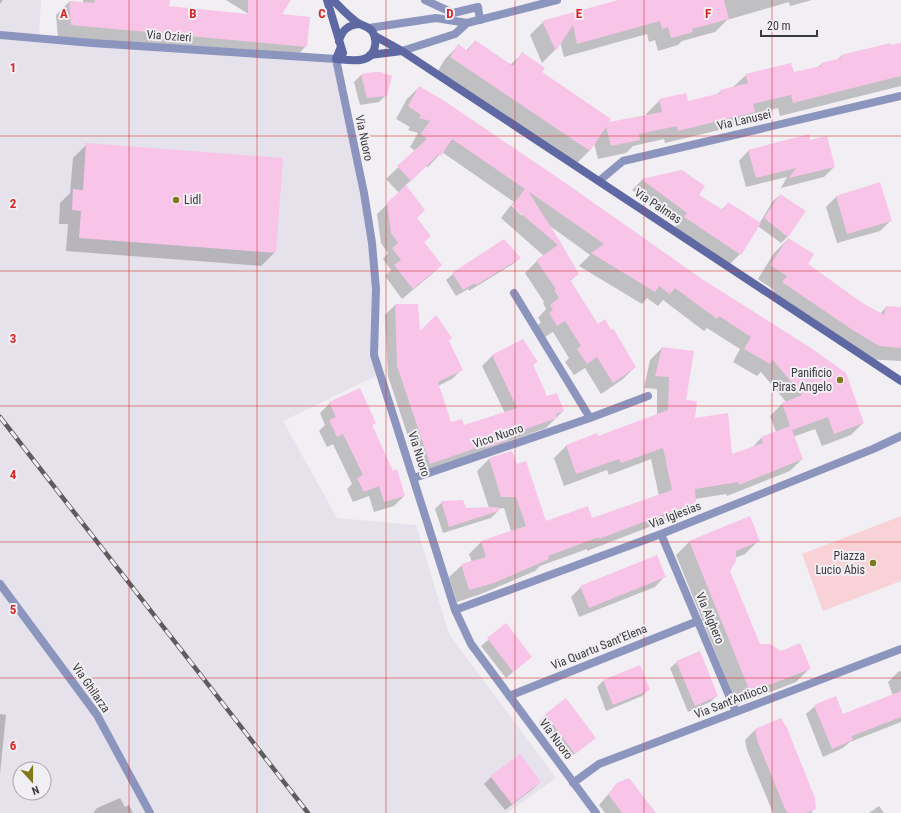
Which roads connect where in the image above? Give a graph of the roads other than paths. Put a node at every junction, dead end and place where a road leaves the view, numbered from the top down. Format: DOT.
graph roads {
  1 [pos="327,0"];
  2 [pos="332,0"];
  3 [pos="425,0"];
  4 [pos="557,0"];
  5 [pos="480,20"];
  6 [pos="467,23"];
  7 [pos="359,24"];
  8 [pos="369,28"];
  9 [pos="0,35"];
  10 [pos="375,36"];
  11 [pos="340,45"];
  12 [pos="402,52"];
  13 [pos="370,55"];
  14 [pos="336,59"];
  15 [pos="356,61"];
  16 [pos="901,96"];
  17 [pos="599,181"];
  18 [pos="514,293"];
  19 [pos="901,381"];
  20 [pos="648,396"];
  21 [pos="590,418"];
  22 [pos="901,436"];
  23 [pos="414,478"];
  24 [pos="661,534"];
  25 [pos="0,584"];
  26 [pos="455,610"];
  27 [pos="698,621"];
  28 [pos="901,649"];
  29 [pos="509,696"];
  30 [pos="736,712"];
  31 [pos="573,782"];
  32 [pos="150,813"];
  33 [pos="596,813"];
  1 -- 11 [label="street"];
  2 -- 7 [label="street"];
  3 -- 5 [label="street"];
  4 -- 5 [label="street"];
  5 -- 6 [label="street"];
  6 -- 8 [label="street"];
  6 -- 12 [label="street"];
  7 -- 8 [label="street"];
  7 -- 11 [label="street"];
  8 -- 10 [label="street"];
  9 -- 14 [label="street, Via Ozieri"];
  10 -- 12 [label="street, Via Palmas"];
  10 -- 13 [label="street"];
  11 -- 14 [label="street"];
  11 -- 15 [label="street"];
  12 -- 13 [label="street"];
  12 -- 17 [label="street, Via Palmas"];
  13 -- 15 [label="street"];
  14 -- 15 [label="street"];
  14 -- 23 [label="street, Via Nuoro"];
  16 -- 17 [label="street, Via Lanusei"];
  17 -- 19 [label="street, Via Palmas"];
  18 -- 21 [label="street"];
  20 -- 21 [label="street, Vico Nuoro"];
  21 -- 23 [label="street, Vico Nuoro"];
  22 -- 24 [label="street, Via Iglesias"];
  23 -- 26 [label="street, Via Nuoro"];
  24 -- 26 [label="street, Via Iglesias"];
  24 -- 27 [label="street, Via Alghero"];
  25 -- 32 [label="street, Via Ghilarza"];
  26 -- 29 [label="street, Via Nuoro"];
  27 -- 29 [label="street, Via Quartu Sant'Elena"];
  27 -- 30 [label="street, Via Alghero"];
  28 -- 30 [label="street, Via Sant'Antioco"];
  29 -- 31 [label="street, Via Nuoro"];
  30 -- 31 [label="street, Via Sant'Antioco"];
  31 -- 33 [label="street, Via Nuoro"];
}
